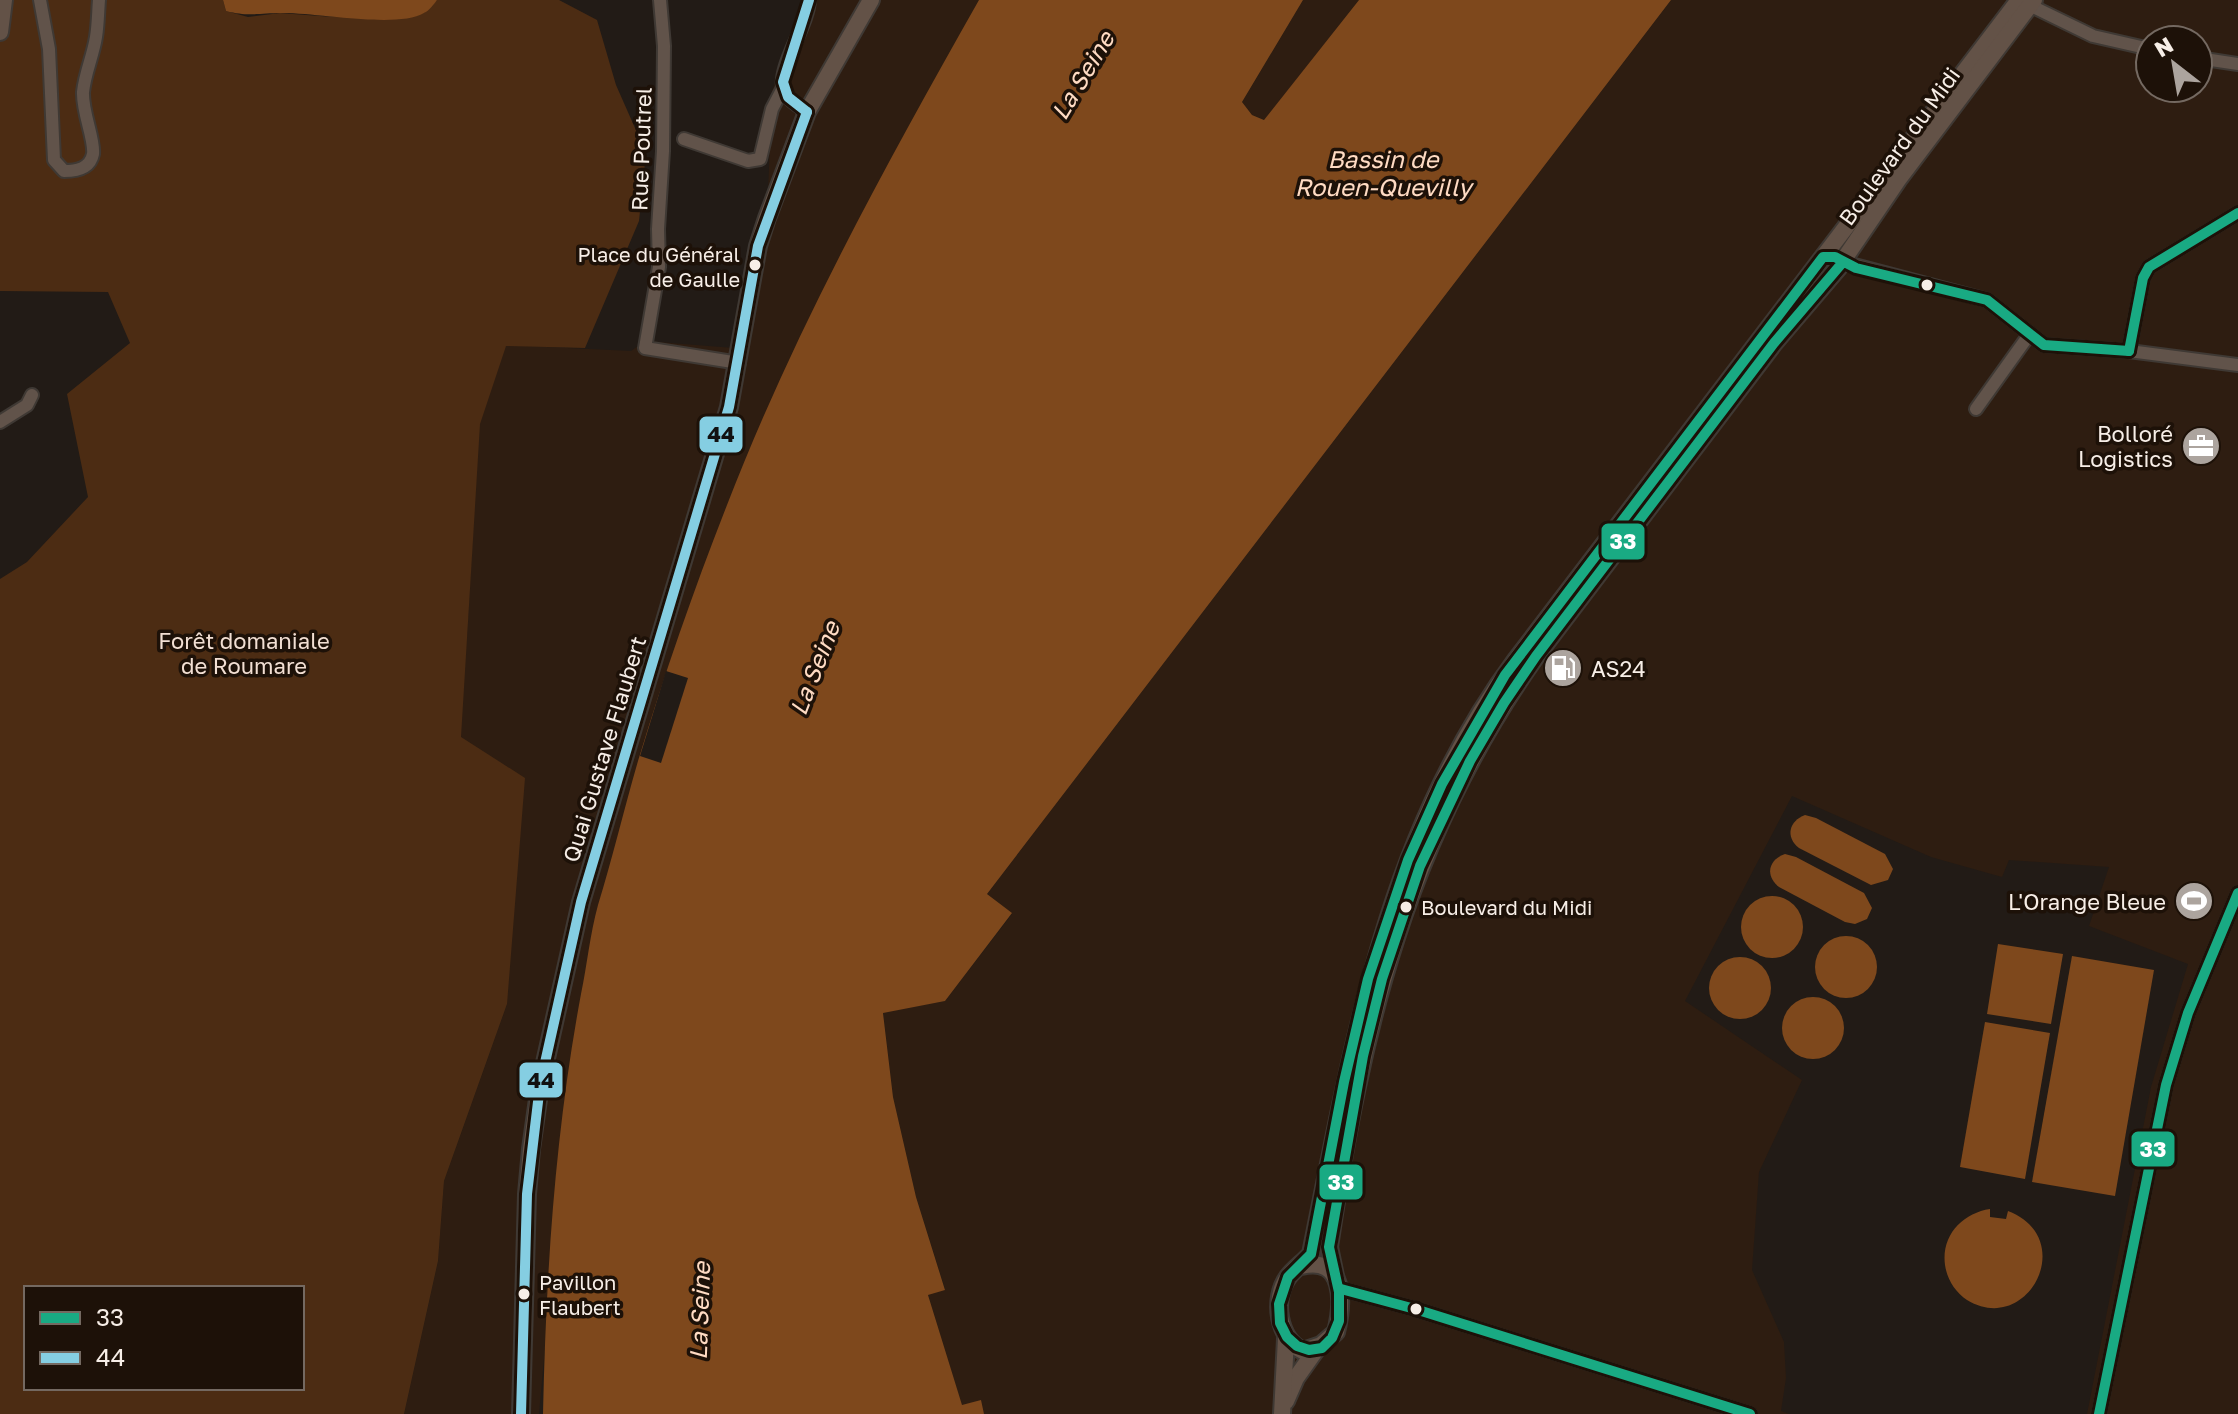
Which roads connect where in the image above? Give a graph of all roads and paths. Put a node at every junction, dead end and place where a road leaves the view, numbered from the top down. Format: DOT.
graph roads {
  1 [pos="4,0"];
  2 [pos="40,0"];
  3 [pos="99,0"];
  4 [pos="660,0"];
  5 [pos="809,0"];
  6 [pos="871,0"];
  7 [pos="2026,2"];
  8 [pos="0,32"];
  9 [pos="2134,46"];
  10 [pos="2214,60"];
  11 [pos="2238,64"];
  12 [pos="784,86"];
  13 [pos="807,112"];
  14 [pos="684,139"];
  15 [pos="2238,213"];
  16 [pos="1834,259"];
  17 [pos="2027,333"];
  18 [pos="2129,351"];
  19 [pos="739,363"];
  20 [pos="2238,365"];
  21 [pos="32,395"];
  22 [pos="1976,409"];
  23 [pos="0,422"];
  24 [pos="1499,684"];
  25 [pos="1456,779"];
  26 [pos="1435,794"];
  27 [pos="2238,893"];
  28 [pos="1301,1266"];
  29 [pos="1338,1283"];
  30 [pos="1286,1339"];
  31 [pos="1318,1347"];
  32 [pos="1282,1412"];
  33 [pos="521,1414"];
  34 [pos="1750,1414"];
  35 [pos="2099,1414"];
  1 -- 8 [label="main road"];
  2 -- 3 [label="street"];
  4 -- 19 [label="street, Rue Poutrel"];
  5 -- 12 [label="street"];
  6 -- 13 [label="main road, Quai Gustave Flaubert"];
  7 -- 9 [label="street"];
  7 -- 16 [label="main road, Boulevard du Midi"];
  7 -- 16 [label="main road, Boulevard du Midi"];
  10 -- 11 [label="street"];
  12 -- 13 [label="street"];
  12 -- 14 [label="street"];
  13 -- 19 [label="main road, Quai Gustave Flaubert"];
  15 -- 18 [label="street"];
  16 -- 17 [label="street"];
  16 -- 24 [label="main road, Boulevard du Midi"];
  16 -- 25 [label="main road, Boulevard du Midi"];
  17 -- 18 [label="street"];
  17 -- 22 [label="street"];
  18 -- 20 [label="street"];
  19 -- 33 [label="main road, Quai Gustave Flaubert"];
  21 -- 23 [label="street"];
  24 -- 25 [label="main road, Boulevard du Midi"];
  24 -- 26 [label="main road, Boulevard du Midi"];
  25 -- 26 [label="main road, Boulevard du Midi"];
  25 -- 29 [label="main road, Boulevard du Midi"];
  26 -- 28 [label="main road, Boulevard du Midi"];
  27 -- 35 [label="street"];
  28 -- 29 [label="main road"];
  28 -- 30 [label="main road"];
  29 -- 31 [label="main road"];
  29 -- 34 [label="street"];
  30 -- 31 [label="main road"];
  30 -- 32 [label="main road"];
  31 -- 32 [label="main road"];
}
